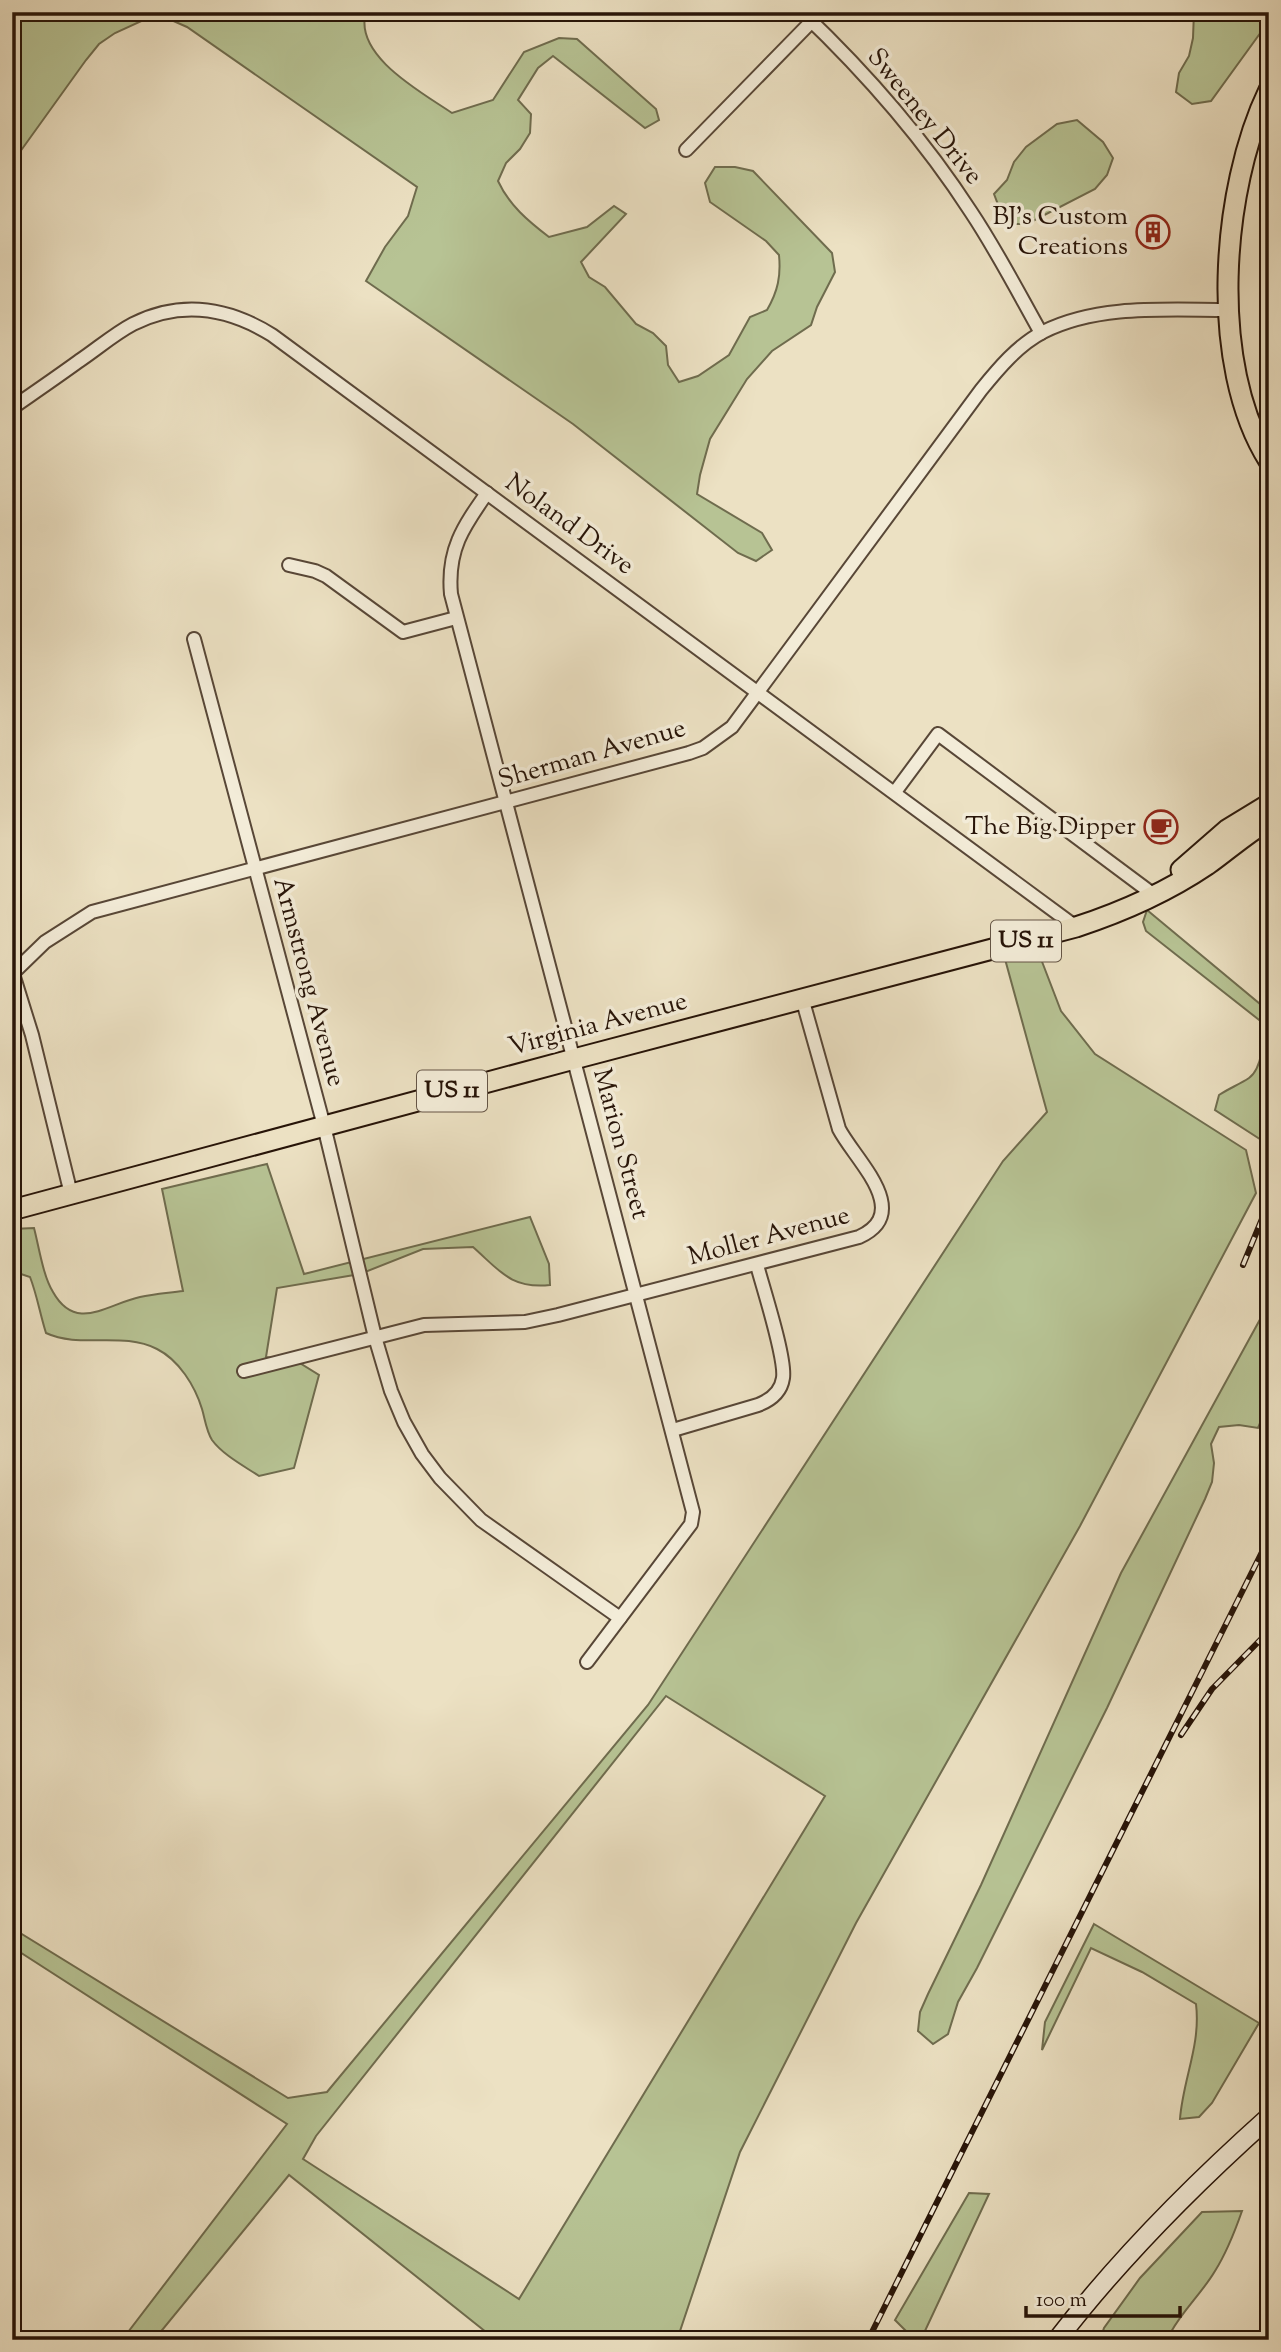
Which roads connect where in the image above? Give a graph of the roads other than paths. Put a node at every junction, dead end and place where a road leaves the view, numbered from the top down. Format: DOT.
graph roads {
  1 [pos="807,17"];
  2 [pos="1269,90"];
  3 [pos="685,150"];
  4 [pos="1228,310"];
  5 [pos="1041,333"];
  6 [pos="12,408"];
  7 [pos="1269,461"];
  8 [pos="487,493"];
  9 [pos="289,565"];
  10 [pos="456,618"];
  11 [pos="194,639"];
  12 [pos="758,692"];
  13 [pos="895,792"];
  14 [pos="505,803"];
  15 [pos="1269,804"];
  16 [pos="1269,820"];
  17 [pos="254,869"];
  18 [pos="1154,895"];
  19 [pos="1076,928"];
  20 [pos="13,974"];
  21 [pos="802,998"];
  22 [pos="574,1059"];
  23 [pos="324,1126"];
  24 [pos="71,1194"];
  25 [pos="12,1210"];
  26 [pos="757,1265"];
  27 [pos="637,1296"];
  28 [pos="375,1337"];
  29 [pos="244,1371"];
  30 [pos="673,1430"];
  31 [pos="620,1618"];
  32 [pos="587,1661"];
  33 [pos="1269,2118"];
  34 [pos="1057,2340"];
  1 -- 3 [label="street"];
  1 -- 5 [label="street, Sweeney Drive"];
  2 -- 4 [label="main road"];
  4 -- 5 [label="street, Sherman Avenue"];
  4 -- 7 [label="main road"];
  5 -- 12 [label="street, Sherman Avenue"];
  6 -- 8 [label="street, Noland Drive"];
  8 -- 10 [label="street, Marion Street"];
  8 -- 12 [label="street, Noland Drive"];
  9 -- 10 [label="street"];
  10 -- 14 [label="street, Marion Street"];
  11 -- 17 [label="street, Armstrong Avenue"];
  12 -- 13 [label="street, Noland Drive"];
  12 -- 14 [label="street, Sherman Avenue"];
  13 -- 18 [label="street"];
  13 -- 19 [label="street, Noland Drive"];
  14 -- 17 [label="street, Sherman Avenue"];
  14 -- 22 [label="street, Marion Street"];
  15 -- 18 [label="main road, Virginia Avenue / US 11"];
  16 -- 18 [label="main road, Virginia Avenue / US 11"];
  17 -- 20 [label="street, Sherman Avenue"];
  17 -- 23 [label="street, Armstrong Avenue"];
  18 -- 19 [label="main road, Virginia Avenue / US 11"];
  19 -- 21 [label="main road, Virginia Avenue / US 11"];
  20 -- 24 [label="street"];
  21 -- 22 [label="main road, Virginia Avenue / US 11"];
  21 -- 26 [label="street, Moller Avenue"];
  22 -- 23 [label="main road, Virginia Avenue / US 11"];
  22 -- 27 [label="street, Marion Street"];
  23 -- 24 [label="main road, Virginia Avenue / US 11"];
  23 -- 28 [label="street, Armstrong Avenue"];
  24 -- 25 [label="main road, Virginia Avenue / US 11"];
  26 -- 27 [label="street, Moller Avenue"];
  26 -- 30 [label="street"];
  27 -- 28 [label="street, Moller Avenue"];
  27 -- 30 [label="street, Marion Street"];
  28 -- 29 [label="street, Moller Avenue"];
  28 -- 31 [label="street, Armstrong Avenue"];
  30 -- 31 [label="street, Marion Street"];
  31 -- 32 [label="street, Marion Street"];
  33 -- 34 [label="main road"];
}
